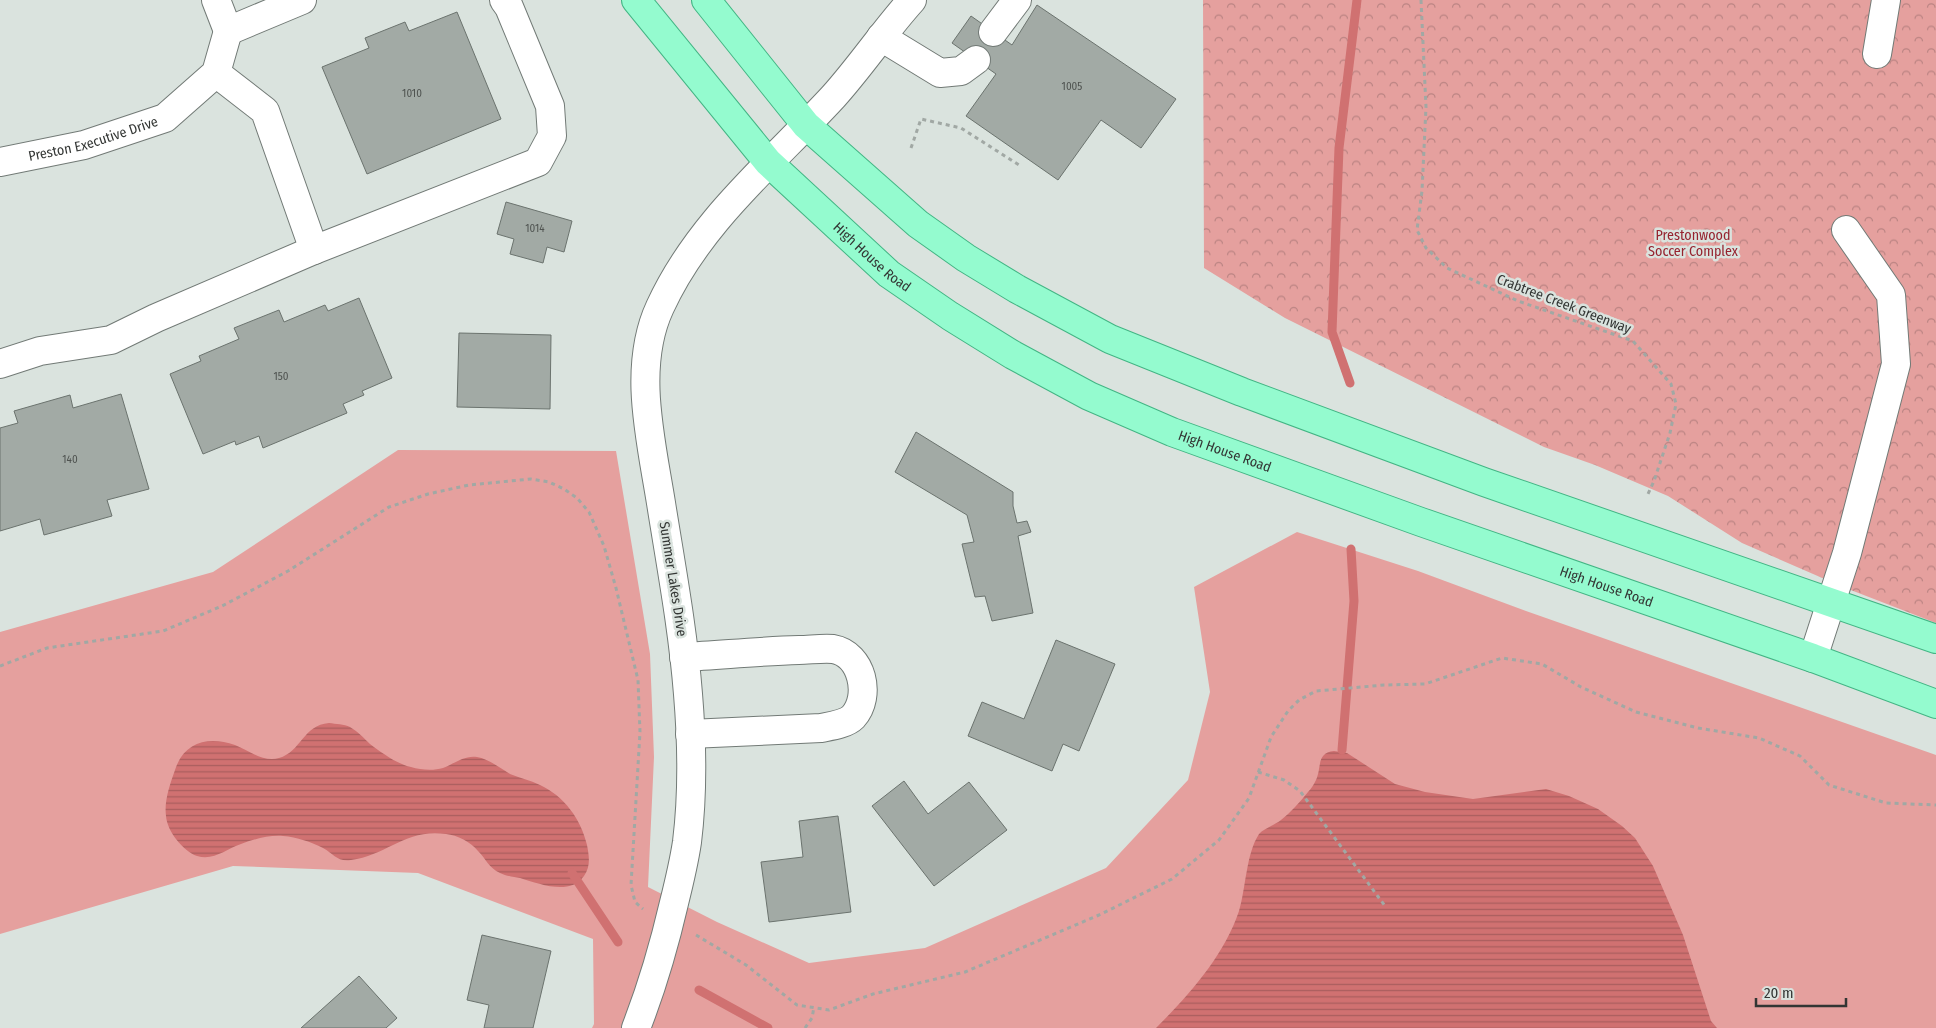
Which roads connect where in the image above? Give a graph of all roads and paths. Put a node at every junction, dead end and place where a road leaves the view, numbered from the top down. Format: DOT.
graph roads {
  1 [pos="216,0"];
  2 [pos="302,0"];
  3 [pos="636,0"];
  4 [pos="706,0"];
  5 [pos="912,0"];
  6 [pos="1017,0"];
  7 [pos="1421,0"];
  8 [pos="1886,0"];
  9 [pos="511,2"];
  10 [pos="228,31"];
  11 [pos="993,32"];
  12 [pos="881,37"];
  13 [pos="1877,54"];
  14 [pos="976,60"];
  15 [pos="216,73"];
  16 [pos="806,125"];
  17 [pos="911,148"];
  18 [pos="0,162"];
  19 [pos="768,162"];
  20 [pos="1019,165"];
  21 [pos="1846,230"];
  22 [pos="314,250"];
  23 [pos="0,364"];
  24 [pos="1647,496"];
  25 [pos="1832,602"];
  26 [pos="1936,639"];
  27 [pos="684,657"];
  28 [pos="1813,658"];
  29 [pos="0,666"];
  30 [pos="1936,704"];
  31 [pos="690,734"];
  32 [pos="1258,772"];
  33 [pos="1936,805"];
  34 [pos="1385,906"];
  35 [pos="650,914"];
  36 [pos="696,934"];
  37 [pos="814,1007"];
  38 [pos="636,1028"];
  39 [pos="806,1028"];
  1 -- 10 [label="street"];
  2 -- 10 [label="street"];
  3 -- 19 [label="main road, High House Road"];
  4 -- 16 [label="main road"];
  5 -- 12 [label="street, Summer Lakes Drive"];
  6 -- 11 [label="street"];
  7 -- 24 [label="path, Crabtree Creek Greenway"];
  8 -- 13 [label="street"];
  9 -- 22 [label="street"];
  10 -- 15 [label="street"];
  12 -- 14 [label="street"];
  12 -- 16 [label="street, Summer Lakes Drive"];
  15 -- 18 [label="street, Preston Executive Drive"];
  15 -- 22 [label="street"];
  16 -- 19 [label="street, Summer Lakes Drive"];
  16 -- 25 [label="main road"];
  17 -- 20 [label="path"];
  19 -- 27 [label="street, Summer Lakes Drive"];
  19 -- 28 [label="main road, High House Road"];
  21 -- 25 [label="street"];
  22 -- 23 [label="street"];
  25 -- 26 [label="main road"];
  25 -- 28 [label="street"];
  27 -- 31 [label="street, Summer Lakes Drive"];
  27 -- 31 [label="street"];
  28 -- 30 [label="main road, High House Road"];
  29 -- 35 [label="path"];
  31 -- 38 [label="street, Summer Lakes Drive"];
  32 -- 33 [label="path"];
  32 -- 34 [label="path"];
  32 -- 37 [label="path"];
  36 -- 37 [label="path"];
  37 -- 39 [label="path"];
}
